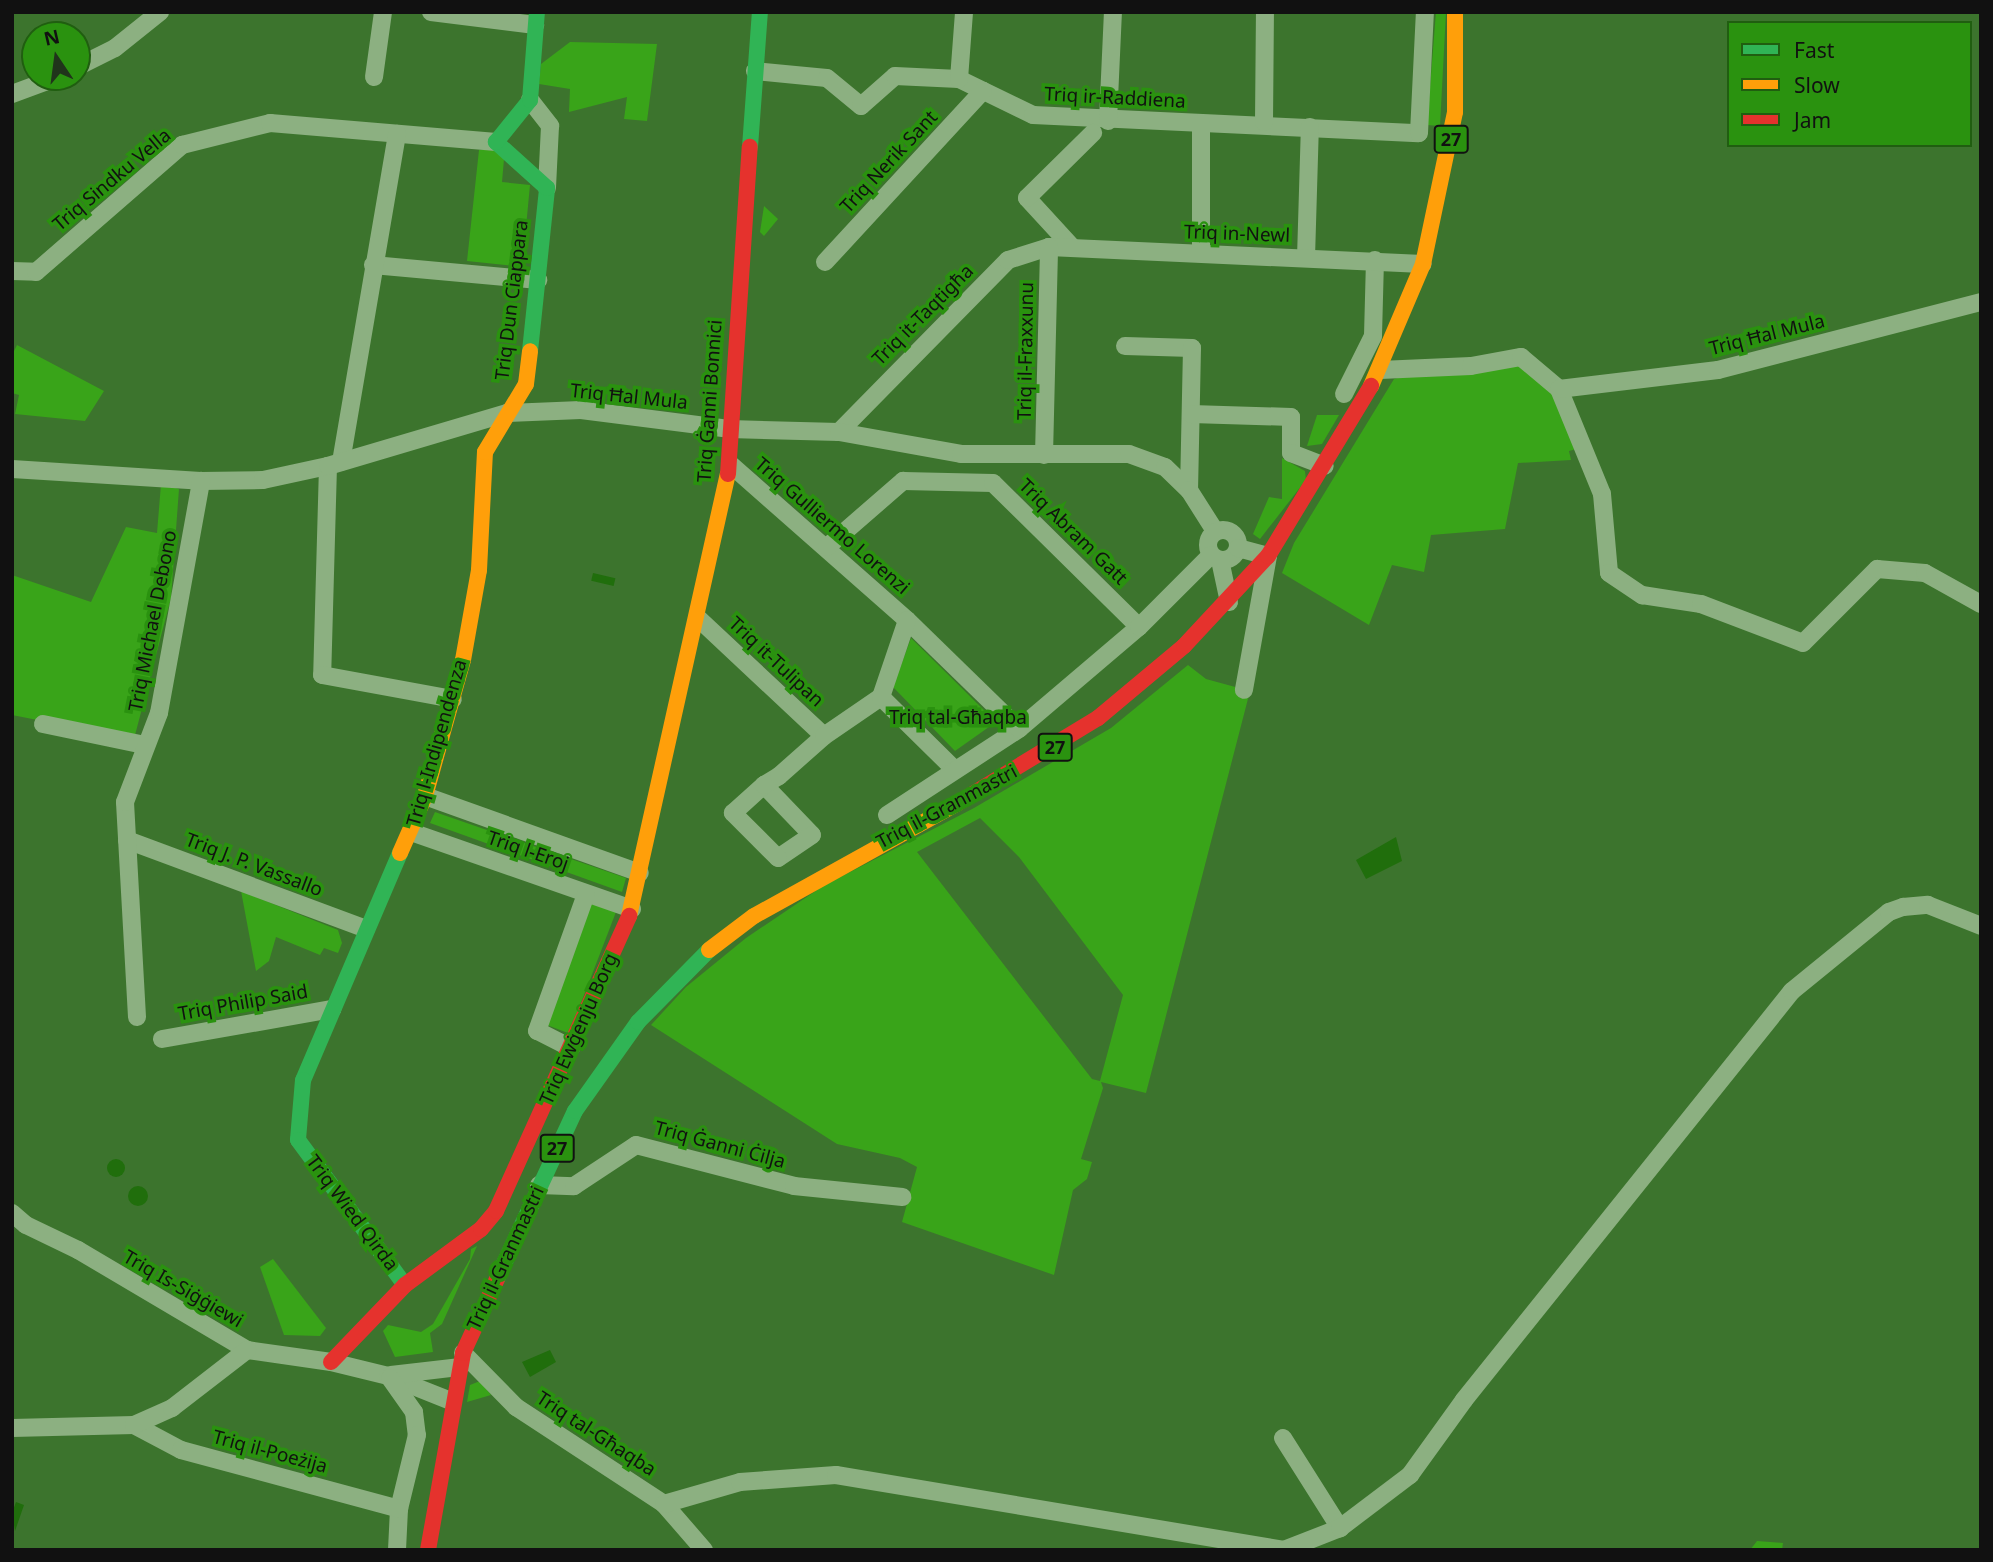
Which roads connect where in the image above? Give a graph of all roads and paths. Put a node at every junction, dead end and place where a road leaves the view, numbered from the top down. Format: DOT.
graph roads {
  1 [pos="160,12"];
  2 [pos="383,12"];
  3 [pos="431,12"];
  4 [pos="760,12"];
  5 [pos="964,12"];
  6 [pos="1113,12"];
  7 [pos="1265,12"];
  8 [pos="1425,12"];
  9 [pos="1455,12"];
  10 [pos="536,18"];
  11 [pos="91,60"];
  12 [pos="755,71"];
  13 [pos="374,76"];
  14 [pos="959,79"];
  15 [pos="983,91"];
  16 [pos="530,100"];
  17 [pos="1108,121"];
  18 [pos="1264,122"];
  19 [pos="1201,123"];
  20 [pos="1310,127"];
  21 [pos="1093,133"];
  22 [pos="397,134"];
  23 [pos="496,142"];
  24 [pos="547,188"];
  25 [pos="1049,247"];
  26 [pos="1073,248"];
  27 [pos="1201,253"];
  28 [pos="1306,258"];
  29 [pos="1375,260"];
  30 [pos="825,262"];
  31 [pos="1423,264"];
  32 [pos="373,265"];
  33 [pos="12,271"];
  34 [pos="538,280"];
  35 [pos="1981,302"];
  36 [pos="1125,346"];
  37 [pos="1380,370"];
  38 [pos="1559,389"];
  39 [pos="1344,394"];
  40 [pos="507,413"];
  41 [pos="1191,414"];
  42 [pos="729,429"];
  43 [pos="839,432"];
  44 [pos="1044,455"];
  45 [pos="335,464"];
  46 [pos="730,464"];
  47 [pos="1325,466"];
  48 [pos="12,469"];
  49 [pos="201,481"];
  50 [pos="1189,490"];
  51 [pos="1215,531"];
  52 [pos="827,547"];
  53 [pos="1238,548"];
  54 [pos="1269,556"];
  55 [pos="1215,557"];
  56 [pos="1229,602"];
  57 [pos="1981,604"];
  58 [pos="699,619"];
  59 [pos="907,620"];
  60 [pos="1139,627"];
  61 [pos="1244,690"];
  62 [pos="881,697"];
  63 [pos="453,699"];
  64 [pos="43,724"];
  65 [pos="1019,729"];
  66 [pos="824,736"];
  67 [pos="144,745"];
  68 [pos="953,768"];
  69 [pos="772,781"];
  70 [pos="425,796"];
  71 [pos="887,815"];
  72 [pos="411,832"];
  73 [pos="127,840"];
  74 [pos="640,873"];
  75 [pos="586,894"];
  76 [pos="632,909"];
  77 [pos="1981,926"];
  78 [pos="366,929"];
  79 [pos="332,1009"];
  80 [pos="137,1017"];
  81 [pos="162,1039"];
  82 [pos="571,1048"];
  83 [pos="298,1140"];
  84 [pos="540,1185"];
  85 [pos="902,1197"];
  86 [pos="12,1213"];
  87 [pos="405,1285"];
  88 [pos="247,1350"];
  89 [pos="461,1360"];
  90 [pos="331,1362"];
  91 [pos="388,1376"];
  92 [pos="451,1401"];
  93 [pos="134,1425"];
  94 [pos="12,1428"];
  95 [pos="1283,1438"];
  96 [pos="664,1504"];
  97 [pos="399,1508"];
  98 [pos="1340,1528"];
  99 [pos="397,1550"];
  100 [pos="428,1550"];
  101 [pos="704,1550"];
  102 [pos="1284,1550"];
  1 -- 11 [label="street"];
  2 -- 13 [label="street"];
  3 -- 10 [label="street"];
  4 -- 12 [label="street, Triq Ġanni Bonnici"];
  5 -- 14 [label="street"];
  6 -- 17 [label="street"];
  7 -- 18 [label="street"];
  8 -- 20 [label="street, Triq ir-Raddiena"];
  9 -- 31 [label="street, Triq il-Granmastri / 27"];
  10 -- 16 [label="street"];
  12 -- 14 [label="street, Triq ir-Raddiena"];
  12 -- 42 [label="street, Triq Ġanni Bonnici"];
  14 -- 15 [label="street, Triq ir-Raddiena"];
  15 -- 17 [label="street, Triq ir-Raddiena"];
  15 -- 30 [label="street, Triq Nerik Sant"];
  16 -- 23 [label="street"];
  16 -- 24 [label="street, Triq Dun Ciappara"];
  17 -- 19 [label="street, Triq ir-Raddiena"];
  18 -- 19 [label="street, Triq ir-Raddiena"];
  18 -- 20 [label="street, Triq ir-Raddiena"];
  19 -- 27 [label="street"];
  20 -- 28 [label="street"];
  21 -- 26 [label="street"];
  22 -- 23 [label="street, Triq Sindku Vella"];
  22 -- 32 [label="street"];
  22 -- 33 [label="street, Triq Sindku Vella"];
  23 -- 24 [label="street"];
  24 -- 34 [label="street, Triq Dun Ciappara"];
  25 -- 26 [label="street, Triq in-Newl"];
  25 -- 43 [label="street, Triq it-Taqtigħa"];
  25 -- 44 [label="street, Triq il-Fraxxunu"];
  26 -- 27 [label="street, Triq in-Newl"];
  27 -- 28 [label="street, Triq in-Newl"];
  28 -- 29 [label="street, Triq in-Newl"];
  29 -- 31 [label="street, Triq in-Newl"];
  29 -- 39 [label="street"];
  31 -- 37 [label="street, Triq il-Granmastri / 27"];
  32 -- 34 [label="street"];
  32 -- 45 [label="street"];
  34 -- 40 [label="street, Triq Dun Ciappara"];
  35 -- 38 [label="street, Triq Ħal Mula"];
  36 -- 41 [label="street"];
  37 -- 38 [label="street"];
  37 -- 47 [label="street, Triq il-Granmastri / 27"];
  38 -- 57 [label="street"];
  40 -- 42 [label="street, Triq Ħal Mula"];
  40 -- 45 [label="street, Triq Ħal Mula"];
  40 -- 63 [label="street, Triq l-Indipendenza"];
  41 -- 47 [label="street"];
  41 -- 50 [label="street"];
  42 -- 43 [label="street, Triq Ħal Mula"];
  42 -- 46 [label="street, Triq Ġanni Bonnici"];
  43 -- 44 [label="street, Triq Ħal Mula"];
  44 -- 50 [label="street, Triq Ħal Mula"];
  45 -- 49 [label="street, Triq Ħal Mula"];
  45 -- 63 [label="street"];
  46 -- 52 [label="street, Triq Gulliermo Lorenzi"];
  46 -- 58 [label="street, Triq Ġanni Bonnici"];
  47 -- 54 [label="street, Triq il-Granmastri / 27"];
  48 -- 49 [label="street, Triq Ħal Mula"];
  49 -- 67 [label="street, Triq Michael Debono"];
  50 -- 51 [label="street, Triq Ħal Mula"];
  51 -- 53 [label="street"];
  51 -- 55 [label="street"];
  52 -- 59 [label="street, Triq Gulliermo Lorenzi"];
  52 -- 60 [label="street, Triq Abram Gatt"];
  53 -- 54 [label="street"];
  53 -- 55 [label="street"];
  54 -- 56 [label="street, Triq il-Granmastri / 27"];
  54 -- 61 [label="street"];
  55 -- 56 [label="street"];
  55 -- 60 [label="street"];
  56 -- 84 [label="street, Triq il-Granmastri / 27"];
  58 -- 66 [label="street, Triq it-Tulipan"];
  58 -- 74 [label="street, Triq Ġanni Bonnici"];
  59 -- 62 [label="street, Triq Gulliermo Lorenzi"];
  59 -- 65 [label="street, Triq Gulliermo Lorenzi"];
  60 -- 65 [label="street"];
  62 -- 66 [label="street"];
  62 -- 68 [label="street"];
  63 -- 70 [label="street, Triq l-Indipendenza"];
  64 -- 67 [label="street"];
  65 -- 68 [label="street"];
  66 -- 69 [label="street"];
  67 -- 73 [label="street, Triq Michael Debono"];
  68 -- 71 [label="street"];
  70 -- 72 [label="street, Triq l-Indipendenza"];
  70 -- 74 [label="street, Triq l-Eroj"];
  72 -- 75 [label="street, Triq l-Eroj"];
  72 -- 78 [label="street, Triq l-Indipendenza"];
  73 -- 78 [label="street, Triq J. P. Vassallo"];
  73 -- 80 [label="street, Triq Michael Debono"];
  74 -- 76 [label="street, Triq Ġanni Bonnici"];
  75 -- 76 [label="street, Triq l-Eroj"];
  75 -- 82 [label="street"];
  76 -- 82 [label="street, Triq Ewġenju Borg"];
  77 -- 98 [label="street"];
  78 -- 79 [label="street, Triq l-Indipendenza"];
  79 -- 81 [label="street, Triq Philip Said"];
  79 -- 83 [label="street, Triq l-Indipendenza"];
  82 -- 87 [label="street, Triq Ewġenju Borg"];
  83 -- 87 [label="street, Triq Wied Qirda"];
  84 -- 85 [label="street, Triq Ġanni Ċilja"];
  84 -- 89 [label="street, Triq il-Granmastri / 27"];
  86 -- 88 [label="street, Triq Is-Siġġiewi"];
  87 -- 90 [label="street, Triq Ewġenju Borg"];
  88 -- 90 [label="street, Triq Is-Siġġiewi"];
  88 -- 93 [label="street"];
  89 -- 91 [label="street, Triq Is-Siġġiewi"];
  89 -- 92 [label="street, Triq il-Granmastri / 27"];
  89 -- 96 [label="street, Triq tal-Għaqba"];
  90 -- 91 [label="street, Triq Is-Siġġiewi"];
  91 -- 92 [label="street, Triq Is-Siġġiewi"];
  91 -- 97 [label="street"];
  92 -- 100 [label="street, Triq il-Granmastri / 27"];
  93 -- 94 [label="street"];
  93 -- 97 [label="street, Triq il-Poeżija"];
  95 -- 98 [label="street"];
  96 -- 101 [label="street, Triq tal-Għaqba"];
  96 -- 102 [label="street"];
  97 -- 99 [label="street"];
  98 -- 102 [label="street"];
}
